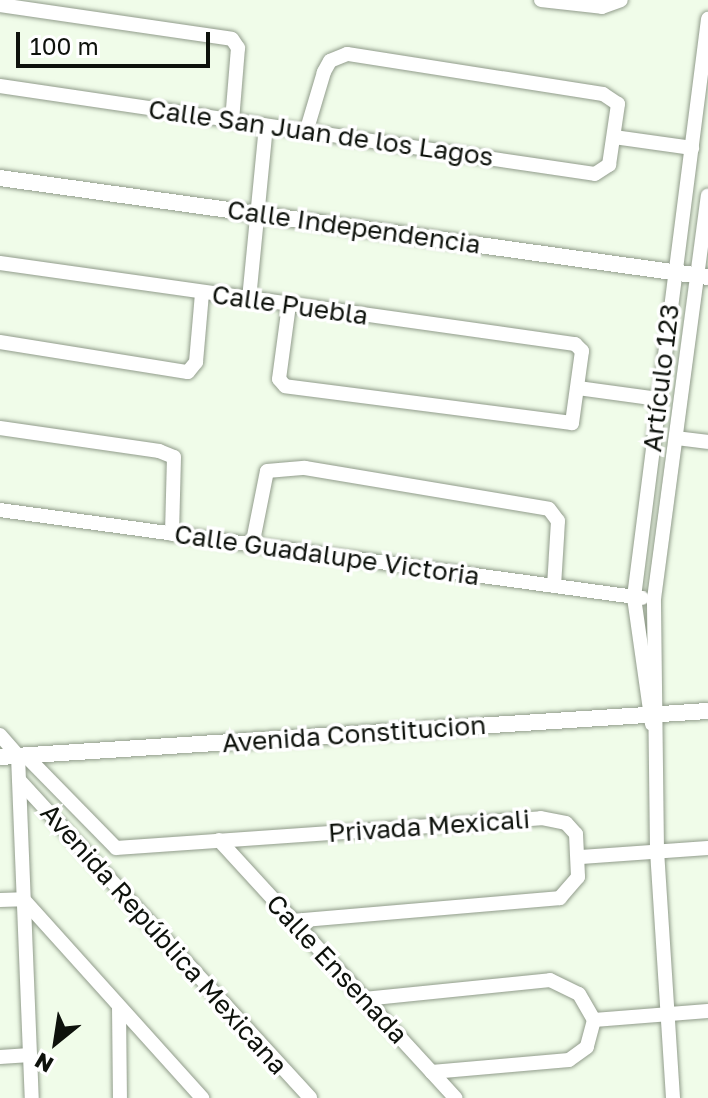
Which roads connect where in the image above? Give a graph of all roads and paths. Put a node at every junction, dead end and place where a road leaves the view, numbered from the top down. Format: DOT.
graph roads {
  1 [pos="541,0"];
  2 [pos="621,0"];
  3 [pos="0,5"];
  4 [pos="708,19"];
  5 [pos="0,86"];
  6 [pos="232,121"];
  7 [pos="266,126"];
  8 [pos="307,129"];
  9 [pos="614,137"];
  10 [pos="692,148"];
  11 [pos="0,178"];
  12 [pos="708,196"];
  13 [pos="257,213"];
  14 [pos="0,263"];
  15 [pos="675,272"];
  16 [pos="702,276"];
  17 [pos="202,293"];
  18 [pos="249,299"];
  19 [pos="289,305"];
  20 [pos="0,342"];
  21 [pos="578,388"];
  22 [pos="658,399"];
  23 [pos="0,428"];
  24 [pos="676,438"];
  25 [pos="708,442"];
  26 [pos="0,510"];
  27 [pos="172,534"];
  28 [pos="252,546"];
  29 [pos="554,586"];
  30 [pos="634,597"];
  31 [pos="654,599"];
  32 [pos="708,711"];
  33 [pos="654,714"];
  34 [pos="0,735"];
  35 [pos="21,756"];
  36 [pos="0,757"];
  37 [pos="19,780"];
  38 [pos="219,840"];
  39 [pos="708,848"];
  40 [pos="657,850"];
  41 [pos="581,857"];
  42 [pos="23,899"];
  43 [pos="0,900"];
  44 [pos="293,921"];
  45 [pos="364,999"];
  46 [pos="119,1007"];
  47 [pos="708,1011"];
  48 [pos="667,1012"];
  49 [pos="594,1020"];
  50 [pos="30,1055"];
  51 [pos="0,1057"];
  52 [pos="432,1072"];
  53 [pos="32,1098"];
  54 [pos="120,1098"];
  55 [pos="202,1098"];
  56 [pos="308,1098"];
  57 [pos="455,1098"];
  58 [pos="673,1098"];
  1 -- 2 [label="street"];
  3 -- 6 [label="street"];
  4 -- 10 [label="street, Artículo 123"];
  5 -- 6 [label="street, Calle San Juan de los Lagos"];
  6 -- 7 [label="street, Calle San Juan de los Lagos"];
  7 -- 8 [label="street, Calle San Juan de los Lagos"];
  7 -- 13 [label="street"];
  8 -- 9 [label="street, Calle San Juan de los Lagos"];
  8 -- 9 [label="street"];
  9 -- 10 [label="street"];
  10 -- 15 [label="street, Artículo 123"];
  11 -- 13 [label="street, Calle Independencia"];
  12 -- 16 [label="street, Artículo 123"];
  13 -- 15 [label="street, Calle Independencia"];
  13 -- 18 [label="street"];
  14 -- 17 [label="street, Calle Puebla"];
  15 -- 16 [label="street, Calle Independencia"];
  15 -- 22 [label="street, Artículo 123"];
  16 -- 24 [label="street, Artículo 123"];
  17 -- 18 [label="street, Calle Puebla"];
  17 -- 20 [label="street"];
  18 -- 19 [label="street, Calle Puebla"];
  19 -- 21 [label="street, Calle Puebla"];
  19 -- 21 [label="street"];
  21 -- 22 [label="street"];
  22 -- 30 [label="street, Artículo 123"];
  23 -- 27 [label="street"];
  24 -- 25 [label="street"];
  24 -- 31 [label="street, Artículo 123"];
  26 -- 27 [label="street, Calle Guadalupe Victoria"];
  27 -- 28 [label="street, Calle Guadalupe Victoria"];
  28 -- 29 [label="street, Calle Guadalupe Victoria"];
  28 -- 29 [label="street"];
  29 -- 30 [label="street, Calle Guadalupe Victoria"];
  30 -- 31 [label="street, Calle Guadalupe Victoria"];
  30 -- 33 [label="street, Artículo 123"];
  31 -- 33 [label="street, Artículo 123"];
  32 -- 33 [label="street, Avenida Constitucion"];
  33 -- 35 [label="street, Avenida Constitucion"];
  33 -- 40 [label="street, Artículo 123"];
  34 -- 35 [label="street"];
  35 -- 36 [label="street, Avenida Constitucion"];
  35 -- 37 [label="street"];
  35 -- 38 [label="street, Privada Mexicali"];
  37 -- 42 [label="street"];
  37 -- 56 [label="street, Avenida República Mexicana"];
  38 -- 41 [label="street, Privada Mexicali"];
  38 -- 44 [label="street, Calle Ensenada"];
  39 -- 40 [label="street"];
  40 -- 41 [label="street"];
  40 -- 48 [label="street, Artículo 123"];
  41 -- 44 [label="street"];
  42 -- 43 [label="street"];
  42 -- 46 [label="street"];
  42 -- 50 [label="street"];
  44 -- 45 [label="street, Calle Ensenada"];
  45 -- 49 [label="street"];
  45 -- 52 [label="street, Calle Ensenada"];
  46 -- 54 [label="street"];
  46 -- 55 [label="street"];
  47 -- 48 [label="street"];
  48 -- 49 [label="street"];
  48 -- 58 [label="street, Artículo 123"];
  49 -- 52 [label="street"];
  50 -- 51 [label="street"];
  50 -- 53 [label="street"];
  52 -- 57 [label="street, Calle Ensenada"];
}
